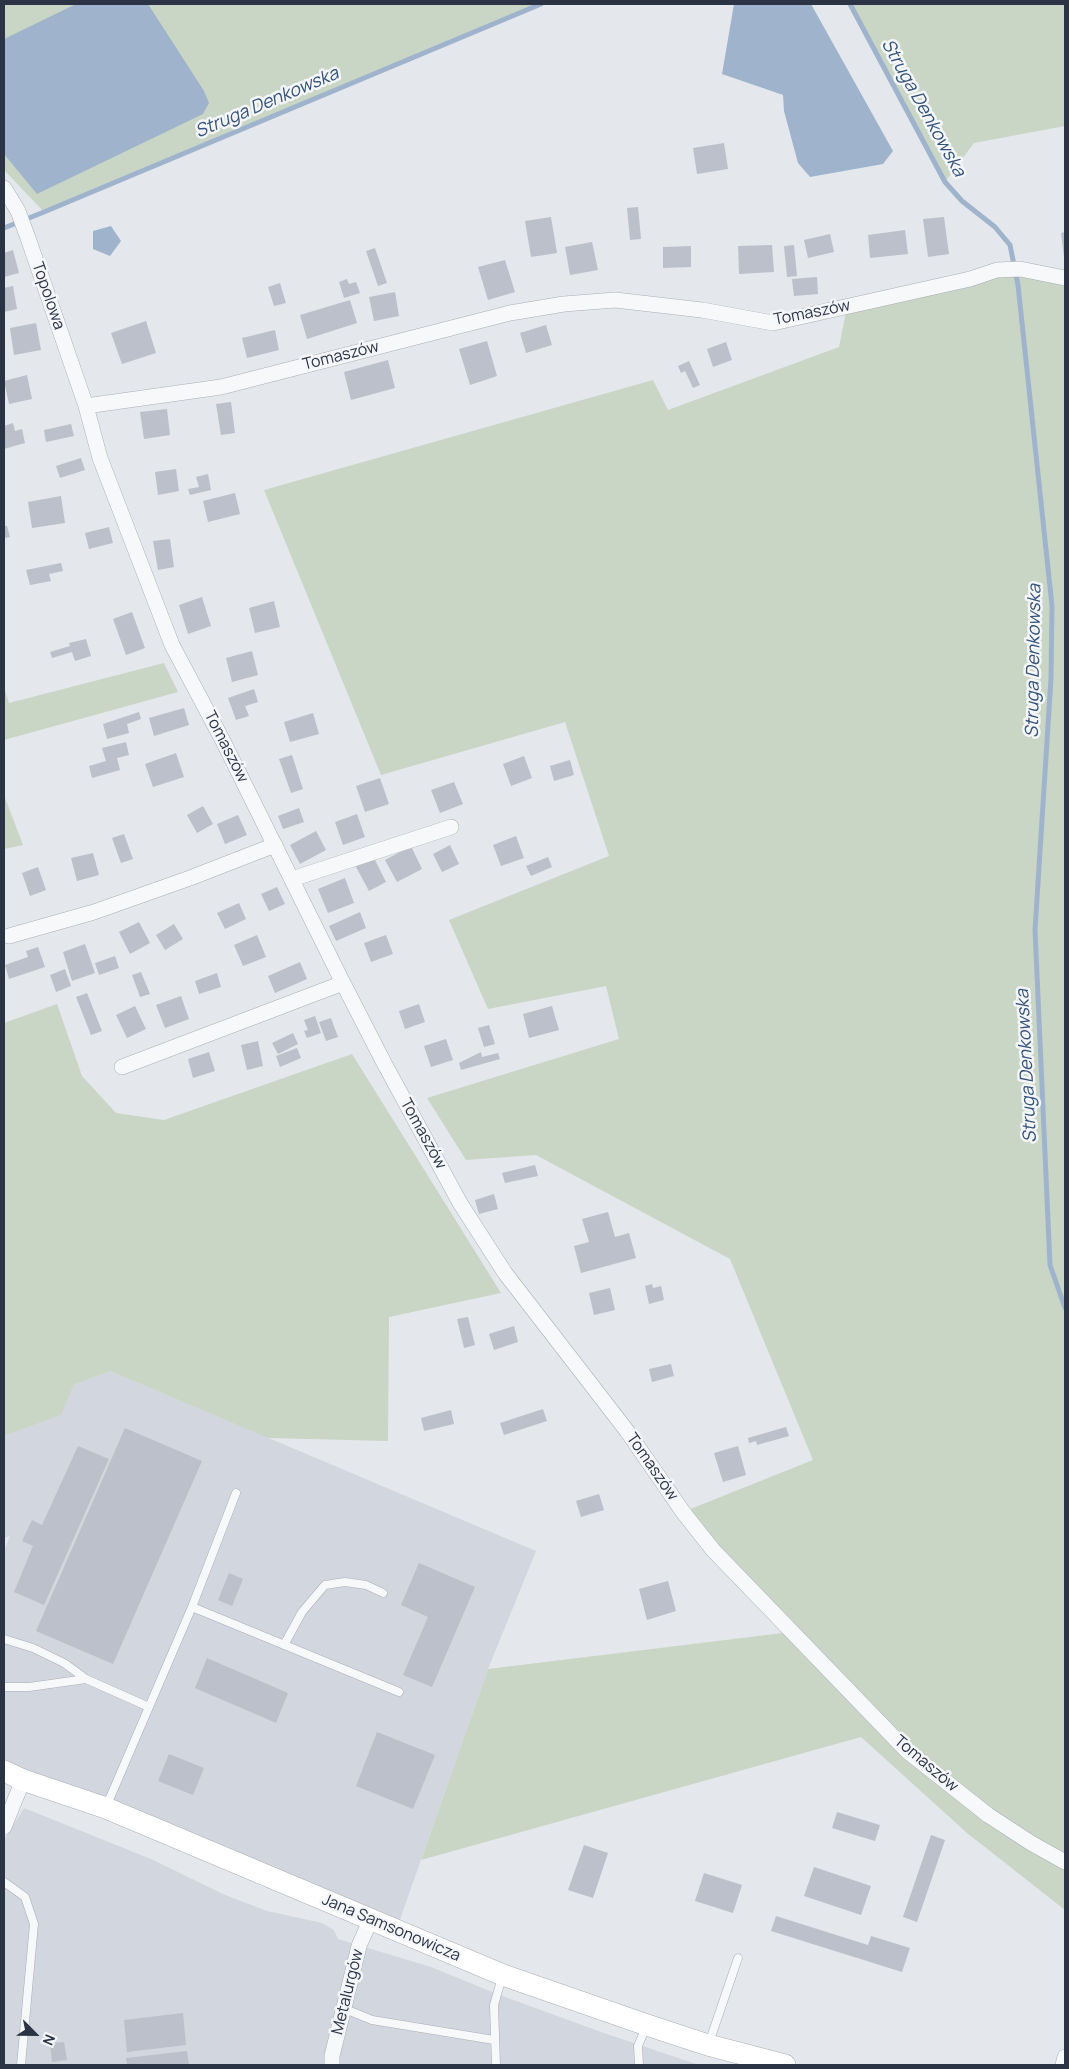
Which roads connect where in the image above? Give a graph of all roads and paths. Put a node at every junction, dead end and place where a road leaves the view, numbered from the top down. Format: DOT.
graph roads {
  1 [pos="4,188"];
  2 [pos="1065,278"];
  3 [pos="86,406"];
  4 [pos="451,827"];
  5 [pos="275,845"];
  6 [pos="292,879"];
  7 [pos="9,936"];
  8 [pos="343,983"];
  9 [pos="122,1067"];
  10 [pos="236,1493"];
  11 [pos="383,1593"];
  12 [pos="192,1607"];
  13 [pos="4,1639"];
  14 [pos="284,1645"];
  15 [pos="86,1679"];
  16 [pos="4,1686"];
  17 [pos="399,1692"];
  18 [pos="149,1707"];
  19 [pos="4,1771"];
  20 [pos="23,1780"];
  21 [pos="106,1808"];
  22 [pos="4,1827"];
  23 [pos="1065,1862"];
  24 [pos="4,1882"];
  25 [pos="370,1920"];
  26 [pos="738,1958"];
  27 [pos="503,1975"];
  28 [pos="344,2009"];
  29 [pos="647,2025"];
  30 [pos="494,2040"];
  31 [pos="708,2045"];
  32 [pos="1065,2057"];
  33 [pos="21,2065"];
  34 [pos="332,2065"];
  35 [pos="496,2065"];
  36 [pos="639,2065"];
  37 [pos="785,2065"];
  38 [pos="1062,2065"];
  1 -- 3 [label="street, Topolowa"];
  2 -- 3 [label="street, Tomaszów"];
  3 -- 5 [label="street, Tomaszów"];
  4 -- 6 [label="street"];
  5 -- 6 [label="street, Tomaszów"];
  5 -- 7 [label="street"];
  6 -- 8 [label="street, Tomaszów"];
  8 -- 9 [label="street"];
  8 -- 23 [label="street, Tomaszów"];
  10 -- 12 [label="lane"];
  11 -- 14 [label="lane"];
  12 -- 14 [label="lane"];
  12 -- 18 [label="lane"];
  13 -- 15 [label="lane"];
  14 -- 17 [label="lane"];
  15 -- 16 [label="lane"];
  15 -- 18 [label="lane"];
  18 -- 21 [label="lane"];
  19 -- 20 [label="main road, Jana Samsonowicza"];
  20 -- 21 [label="main road, Jana Samsonowicza"];
  20 -- 22 [label="street"];
  21 -- 25 [label="main road, Jana Samsonowicza"];
  24 -- 33 [label="lane"];
  25 -- 27 [label="main road, Jana Samsonowicza"];
  25 -- 28 [label="street, Metalurgów"];
  26 -- 31 [label="lane"];
  27 -- 29 [label="main road, Jana Samsonowicza"];
  27 -- 30 [label="lane"];
  28 -- 30 [label="lane"];
  28 -- 34 [label="street, Metalurgów"];
  29 -- 31 [label="main road, Jana Samsonowicza"];
  29 -- 36 [label="lane"];
  30 -- 35 [label="lane"];
  31 -- 37 [label="main road, Jana Samsonowicza"];
  32 -- 38 [label="street"];
}
